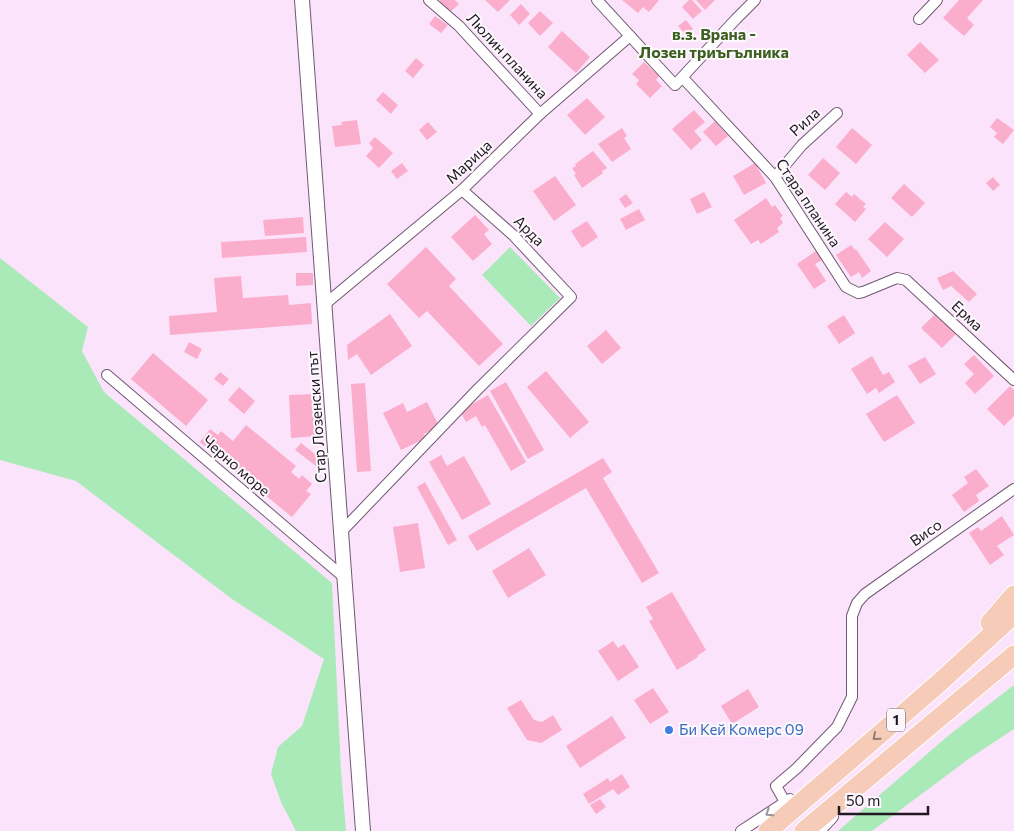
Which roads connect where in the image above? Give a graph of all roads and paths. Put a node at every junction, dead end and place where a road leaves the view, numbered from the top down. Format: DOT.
graph roads {
  1 [pos="302,0"];
  2 [pos="429,0"];
  3 [pos="596,0"];
  4 [pos="755,0"];
  5 [pos="937,0"];
  6 [pos="919,19"];
  7 [pos="630,36"];
  8 [pos="683,78"];
  9 [pos="837,113"];
  10 [pos="540,114"];
  11 [pos="775,177"];
  12 [pos="462,190"];
  13 [pos="897,278"];
  14 [pos="324,306"];
  15 [pos="107,375"];
  16 [pos="1014,380"];
  17 [pos="1014,489"];
  18 [pos="342,530"];
  19 [pos="346,579"];
  20 [pos="1014,595"];
  21 [pos="1014,614"];
  22 [pos="1014,655"];
  23 [pos="1014,669"];
  24 [pos="939,682"];
  25 [pos="949,708"];
  26 [pos="853,757"];
  27 [pos="874,772"];
  28 [pos="785,802"];
  29 [pos="363,831"];
  30 [pos="741,831"];
  31 [pos="768,831"];
  32 [pos="804,831"];
  33 [pos="820,831"];
  1 -- 14 [label="street, Стар Лозенски път"];
  2 -- 10 [label="street, Люлин планина"];
  3 -- 7 [label="street"];
  4 -- 8 [label="street"];
  5 -- 6 [label="street"];
  7 -- 8 [label="street"];
  7 -- 10 [label="street, Марица"];
  8 -- 11 [label="street, Стара планина"];
  9 -- 11 [label="street, Рила"];
  10 -- 12 [label="street, Марица"];
  11 -- 13 [label="street, Стара планина"];
  12 -- 14 [label="street, Марица"];
  12 -- 18 [label="street, Арда"];
  13 -- 16 [label="street, Ерма"];
  14 -- 18 [label="street, Стар Лозенски път"];
  15 -- 19 [label="street, Черно море"];
  17 -- 28 [label="street, Висо"];
  18 -- 19 [label="street, Стар Лозенски път"];
  19 -- 29 [label="street, Стар Лозенски път"];
  20 -- 24 [label="highway"];
  21 -- 24 [label="highway, 1"];
  22 -- 25 [label="highway, 1"];
  23 -- 25 [label="highway"];
  24 -- 26 [label="highway, 1, one-way"];
  25 -- 27 [label="highway, 1"];
  26 -- 28 [label="street"];
  26 -- 31 [label="highway, 1"];
  27 -- 32 [label="highway, 1"];
  27 -- 33 [label="street"];
  28 -- 30 [label="street, one-way"];
}
